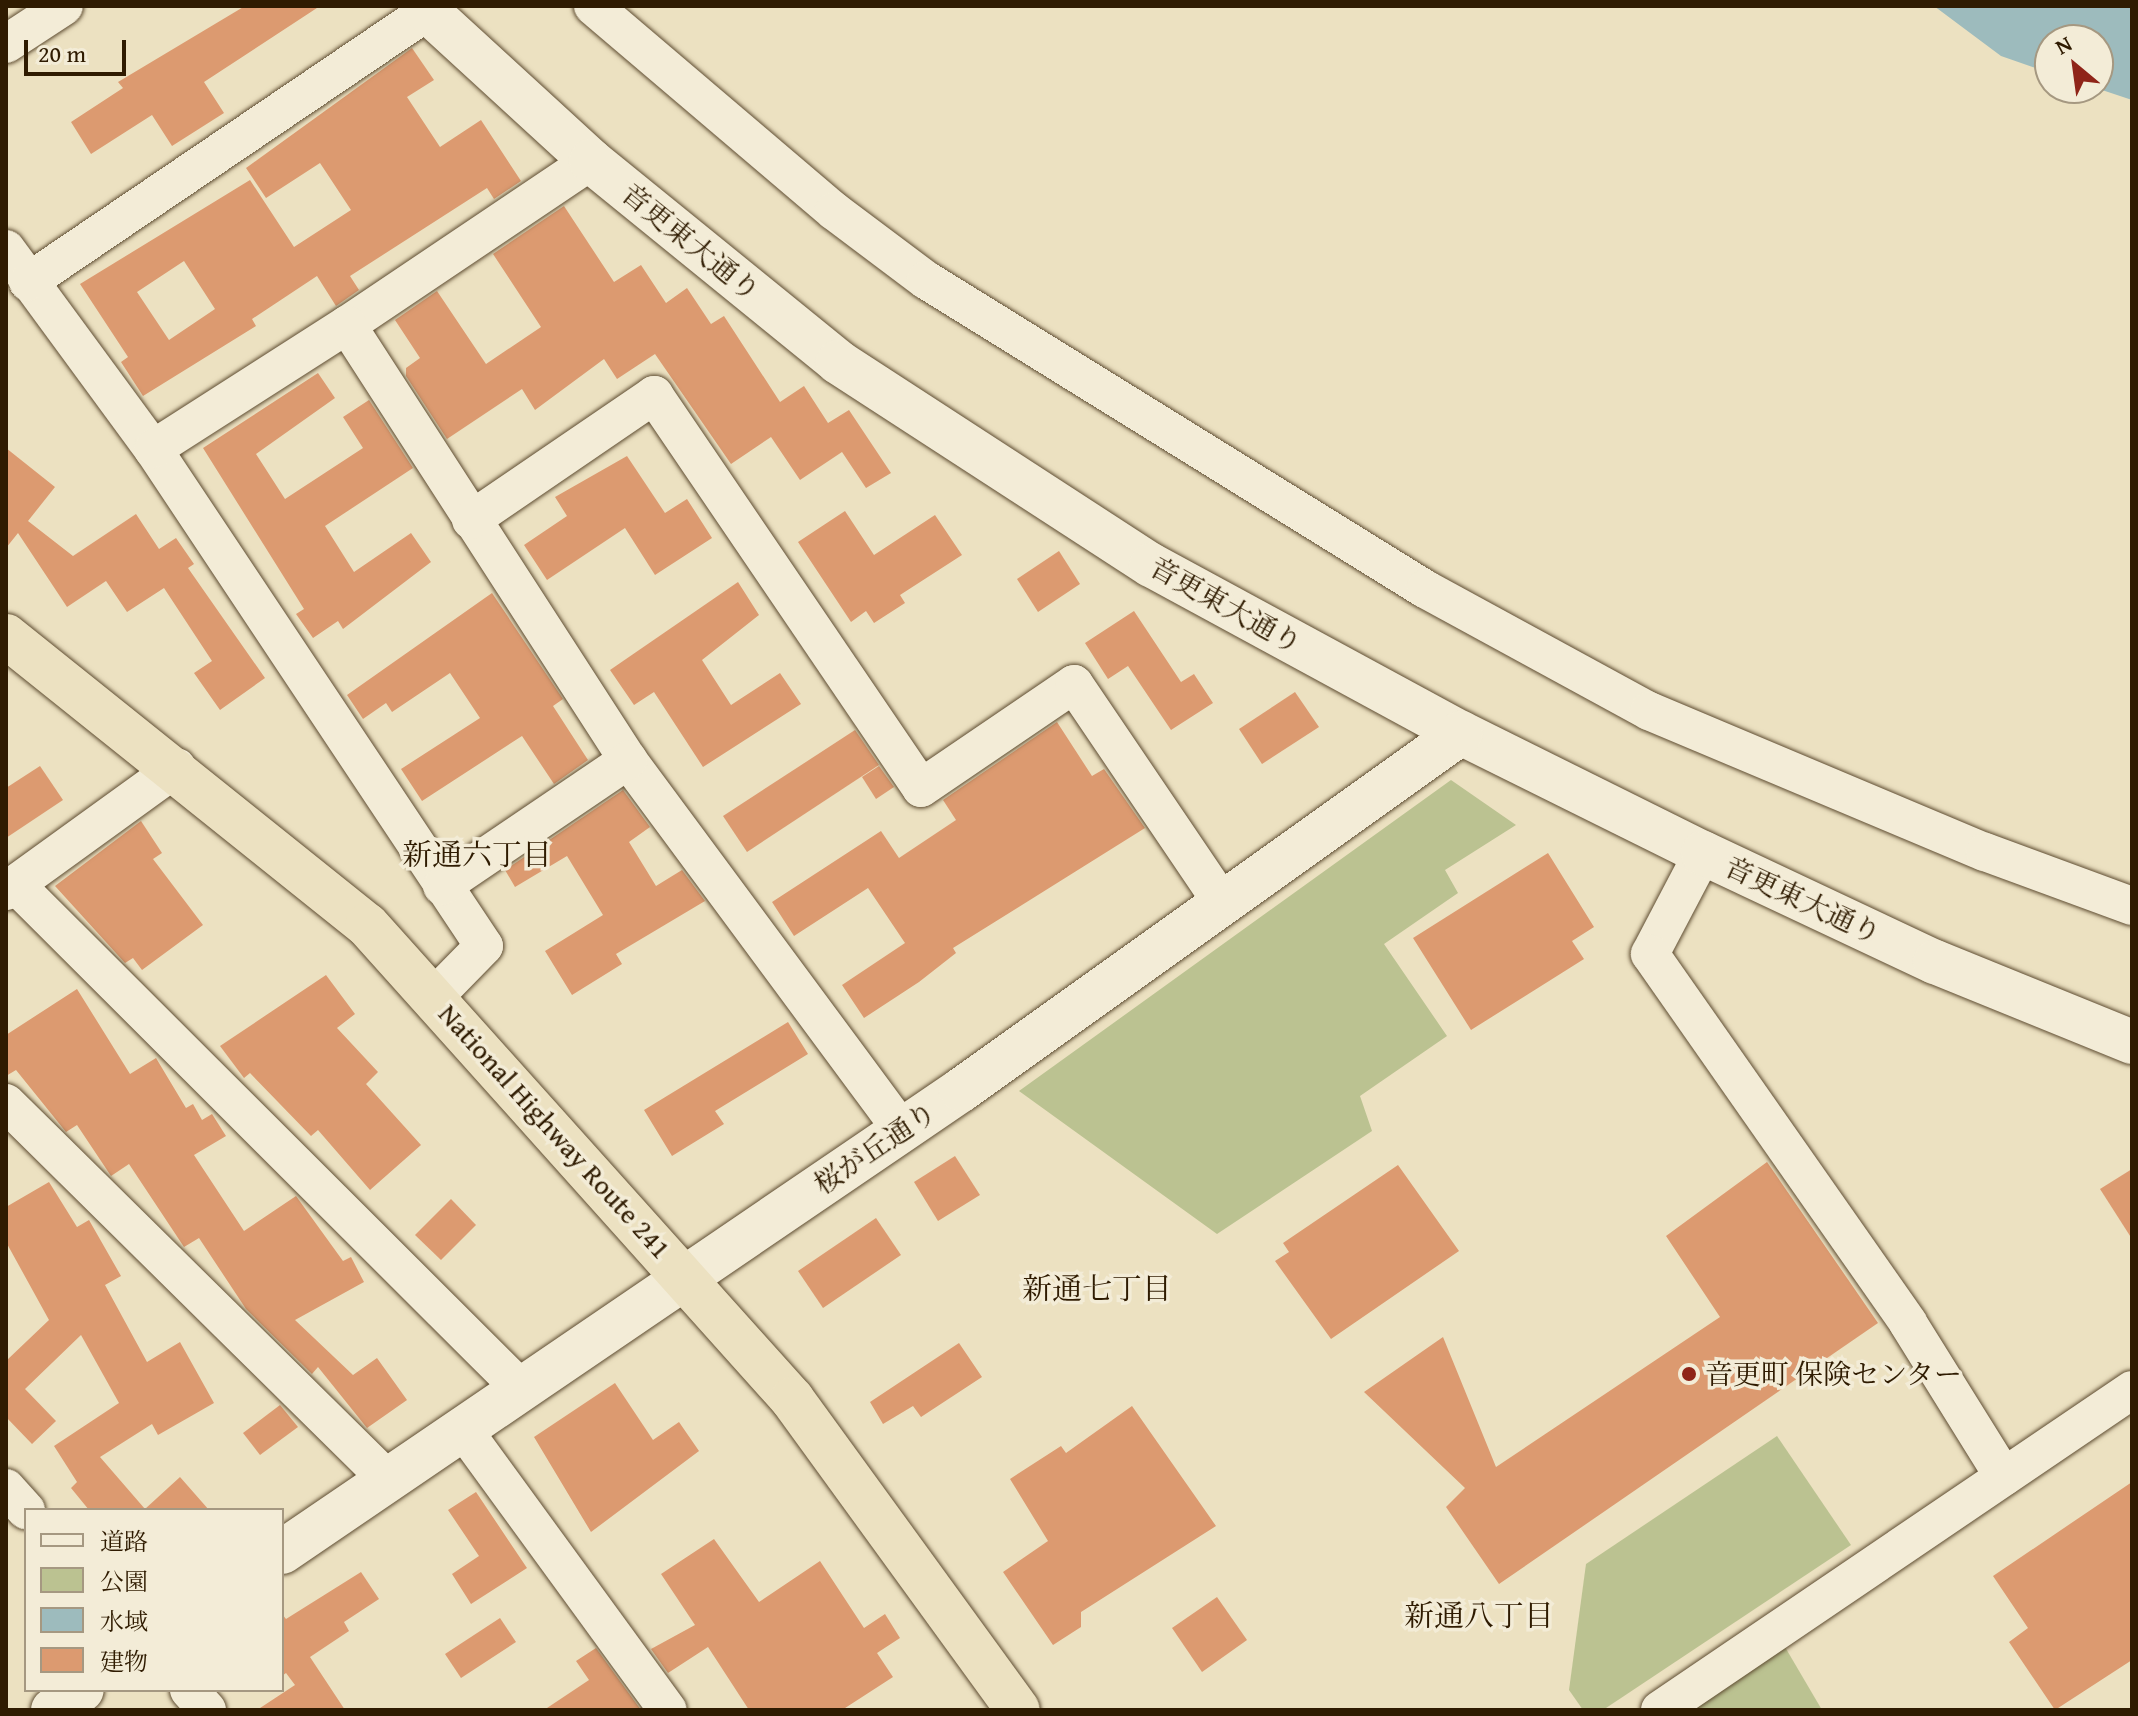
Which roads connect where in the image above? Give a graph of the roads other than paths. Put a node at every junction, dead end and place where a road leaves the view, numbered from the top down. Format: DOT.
graph roads {
  1 [pos="64,6"];
  2 [pos="593,6"];
  3 [pos="425,8"];
  4 [pos="6,44"];
  5 [pos="591,161"];
  6 [pos="6,249"];
  7 [pos="28,282"];
  8 [pos="347,325"];
  9 [pos="153,449"];
  10 [pos="471,520"];
  11 [pos="6,636"];
  12 [pos="1461,733"];
  13 [pos="628,760"];
  14 [pos="177,767"];
  15 [pos="1703,853"];
  16 [pos="442,886"];
  17 [pos="10,888"];
  18 [pos="1223,904"];
  19 [pos="2132,906"];
  20 [pos="433,998"];
  21 [pos="2132,1042"];
  22 [pos="6,1103"];
  23 [pos="901,1129"];
  24 [pos="686,1274"];
  25 [pos="520,1388"];
  26 [pos="2132,1390"];
  27 [pos="462,1428"];
  28 [pos="2004,1477"];
  29 [pos="387,1479"];
  30 [pos="6,1488"];
  31 [pos="24,1508"];
  32 [pos="284,1551"];
  33 [pos="79,1692"];
  34 [pos="191,1692"];
  35 [pos="53,1710"];
  36 [pos="207,1710"];
  37 [pos="668,1710"];
  38 [pos="1018,1710"];
  39 [pos="1660,1710"];
  1 -- 4 [label="street"];
  2 -- 19 [label="street"];
  3 -- 5 [label="street, 音更東大通り"];
  3 -- 7 [label="street"];
  5 -- 8 [label="street"];
  5 -- 12 [label="street, 音更東大通り"];
  6 -- 7 [label="street"];
  7 -- 9 [label="street"];
  8 -- 9 [label="street"];
  8 -- 10 [label="street"];
  9 -- 16 [label="street"];
  10 -- 13 [label="street"];
  10 -- 18 [label="street"];
  11 -- 14 [label="highway, National Highway Route 241"];
  12 -- 15 [label="street, 音更東大通り"];
  12 -- 18 [label="street, 桜が丘通り"];
  13 -- 16 [label="street"];
  13 -- 23 [label="street"];
  14 -- 17 [label="street"];
  14 -- 20 [label="highway, National Highway Route 241"];
  15 -- 21 [label="street, 音更東大通り"];
  15 -- 28 [label="street"];
  16 -- 20 [label="street"];
  17 -- 25 [label="street"];
  18 -- 23 [label="street, 桜が丘通り"];
  20 -- 24 [label="highway, National Highway Route 241"];
  22 -- 29 [label="street"];
  23 -- 24 [label="street, 桜が丘通り"];
  24 -- 25 [label="street, 桜が丘通り"];
  24 -- 38 [label="highway, National Highway Route 241"];
  25 -- 27 [label="street, 桜が丘通り"];
  26 -- 28 [label="street"];
  27 -- 29 [label="street, 桜が丘通り"];
  27 -- 37 [label="street"];
  28 -- 39 [label="street"];
  29 -- 32 [label="street, 桜が丘通り"];
  30 -- 31 [label="street"];
  33 -- 35 [label="street"];
  34 -- 36 [label="street"];
}
